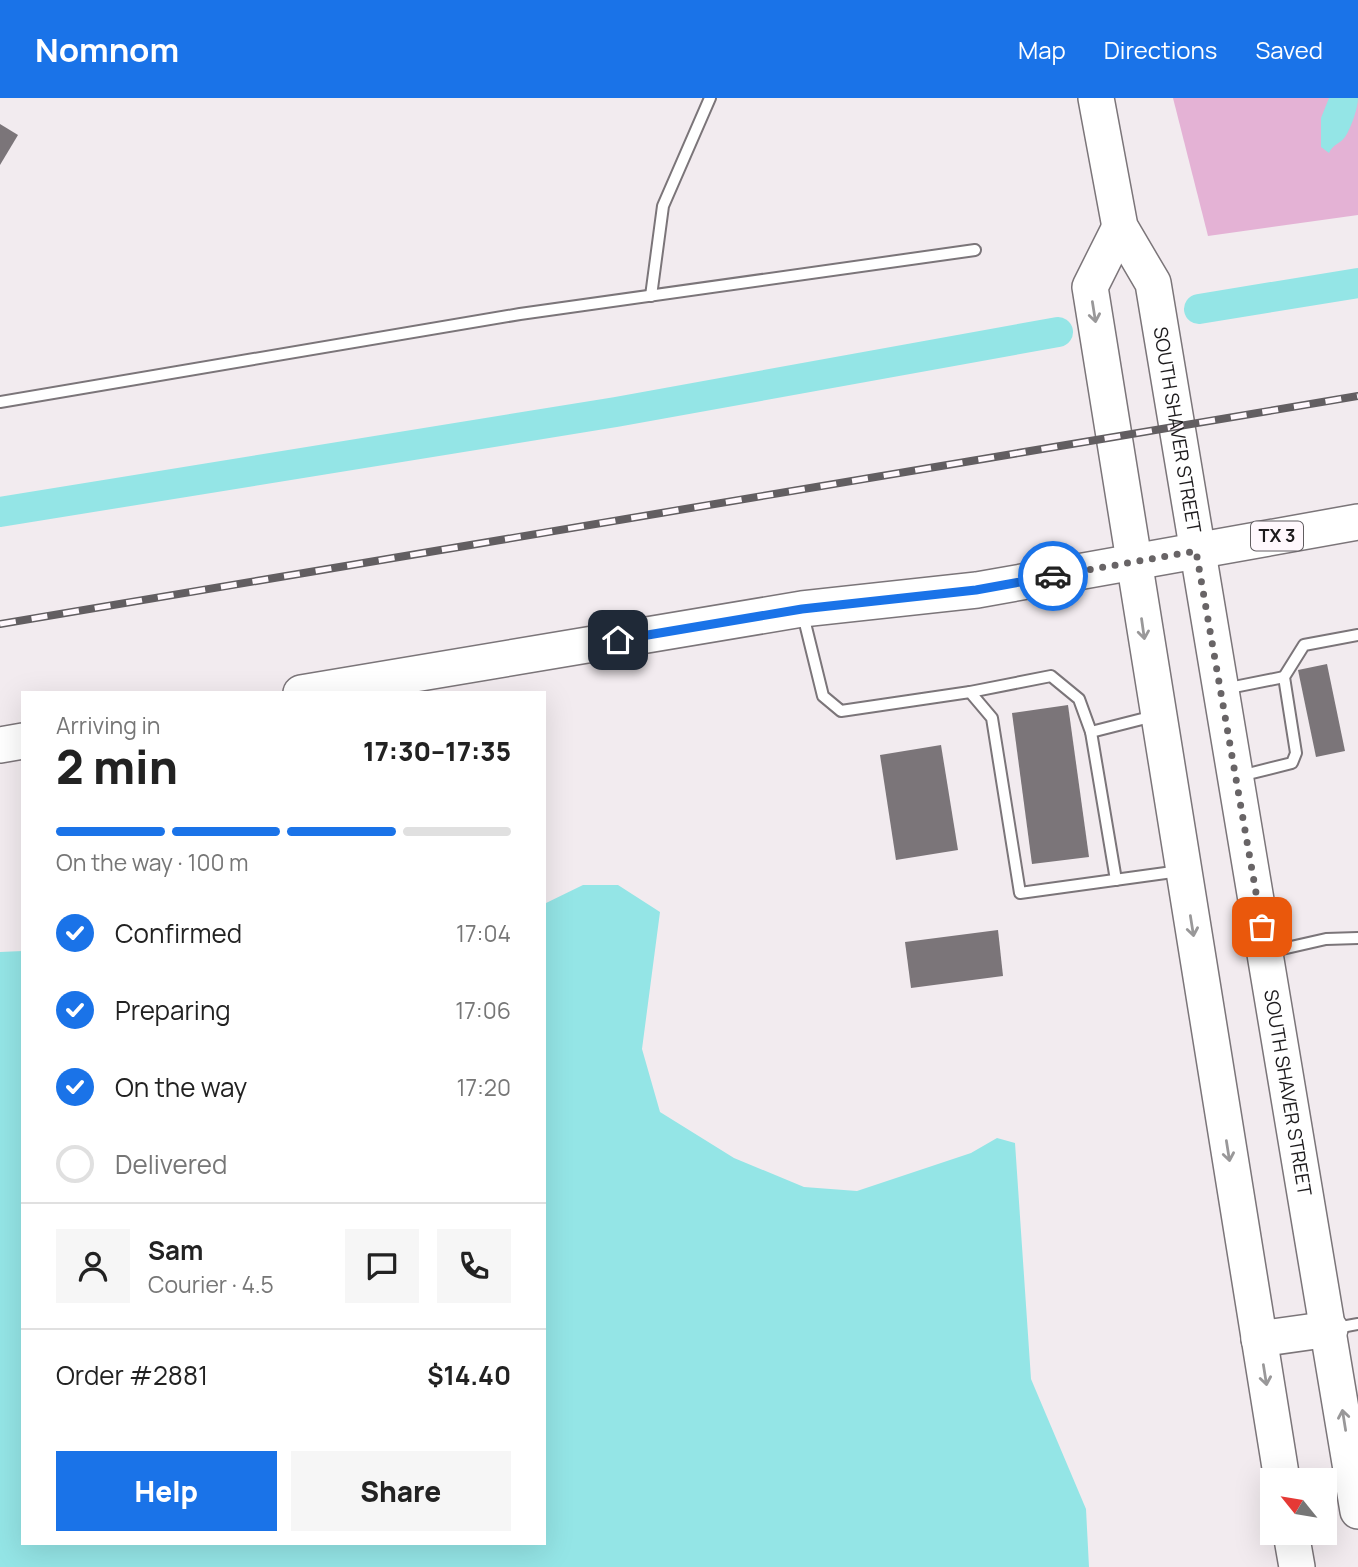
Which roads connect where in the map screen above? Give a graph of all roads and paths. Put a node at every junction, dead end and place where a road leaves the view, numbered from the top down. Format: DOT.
graph roads {
  1 [pos="710,98"];
  2 [pos="1096,98"];
  3 [pos="1120,227"];
  4 [pos="975,250"];
  5 [pos="651,296"];
  6 [pos="0,402"];
  7 [pos="1358,522"];
  8 [pos="1196,551"];
  9 [pos="1133,562"];
  10 [pos="802,609"];
  11 [pos="1358,635"];
  12 [pos="1284,677"];
  13 [pos="1222,690"];
  14 [pos="313,691"];
  15 [pos="970,692"];
  16 [pos="1157,715"];
  17 [pos="1091,732"];
  18 [pos="21,741"];
  19 [pos="0,745"];
  20 [pos="1236,777"];
  21 [pos="1182,871"];
  22 [pos="1115,880"];
  23 [pos="1358,938"];
  24 [pos="1266,953"];
  25 [pos="1344,1327"];
  26 [pos="1259,1339"];
  27 [pos="1280,1468"];
  28 [pos="1358,1511"];
  29 [pos="1293,1545"];
  30 [pos="1297,1567"];
  1 -- 5 [label="lane"];
  2 -- 3 [label="main road, SOUTH SHAVER STREET"];
  3 -- 8 [label="main road, SOUTH SHAVER STREET"];
  3 -- 9 [label="main road, one-way"];
  4 -- 5 [label="lane"];
  5 -- 6 [label="lane"];
  7 -- 8 [label="main road, TX 3"];
  8 -- 9 [label="main road, TX 3"];
  8 -- 13 [label="main road, SOUTH SHAVER STREET"];
  9 -- 10 [label="main road, TX 3"];
  9 -- 16 [label="main road, one-way"];
  10 -- 14 [label="main road, TX 3"];
  10 -- 15 [label="lane"];
  11 -- 12 [label="lane"];
  12 -- 13 [label="lane"];
  12 -- 20 [label="lane"];
  13 -- 20 [label="main road, SOUTH SHAVER STREET"];
  15 -- 17 [label="lane"];
  15 -- 22 [label="lane"];
  16 -- 17 [label="lane"];
  16 -- 21 [label="main road"];
  17 -- 22 [label="lane"];
  18 -- 19 [label="main road"];
  20 -- 24 [label="main road, SOUTH SHAVER STREET"];
  21 -- 22 [label="lane"];
  21 -- 26 [label="main road, one-way"];
  23 -- 24 [label="lane"];
  24 -- 25 [label="main road, SOUTH SHAVER STREET"];
  25 -- 26 [label="main road"];
  28 -- 25 [label="main road, SOUTH SHAVER STREET, one-way"];
  26 -- 27 [label="main road, one-way"];
  29 -- 30 [label="main road"];
}
